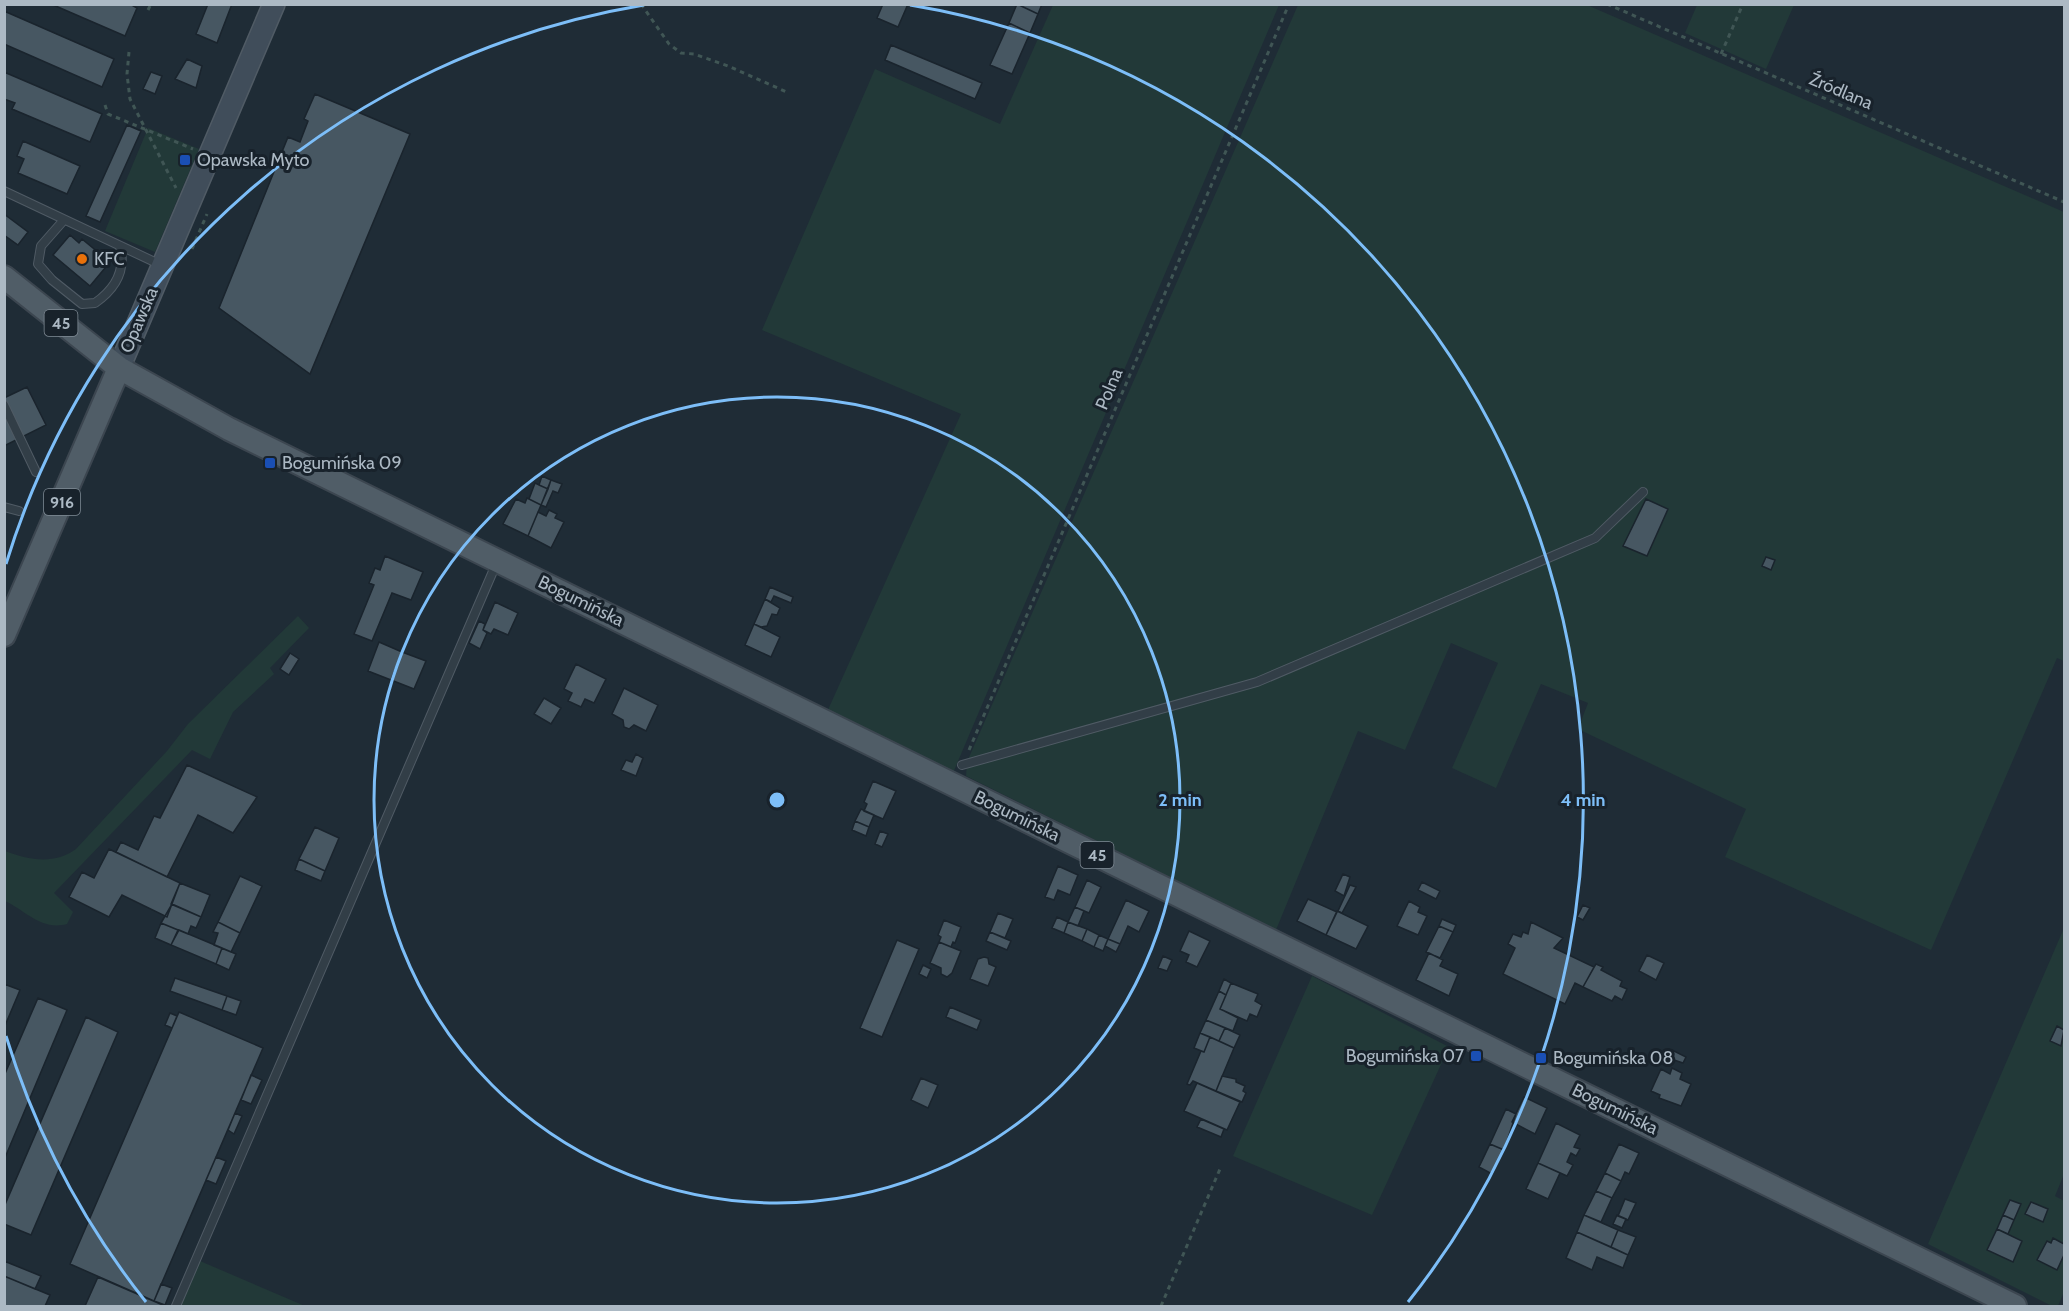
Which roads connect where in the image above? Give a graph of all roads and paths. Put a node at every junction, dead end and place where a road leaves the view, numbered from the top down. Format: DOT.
graph roads {
  1 [pos="152,4"];
  2 [pos="274,4"];
  3 [pos="641,4"];
  4 [pos="1289,4"];
  5 [pos="1606,4"];
  6 [pos="1743,4"];
  7 [pos="148,10"];
  8 [pos="129,52"];
  9 [pos="1721,54"];
  10 [pos="789,93"];
  11 [pos="105,105"];
  12 [pos="148,130"];
  13 [pos="208,156"];
  14 [pos="4,191"];
  15 [pos="2064,202"];
  16 [pos="186,209"];
  17 [pos="63,221"];
  18 [pos="120,247"];
  19 [pos="162,265"];
  20 [pos="4,277"];
  21 [pos="119,368"];
  22 [pos="4,405"];
  23 [pos="36,472"];
  24 [pos="1642,492"];
  25 [pos="4,507"];
  26 [pos="19,511"];
  27 [pos="497,560"];
  28 [pos="4,635"];
  29 [pos="962,765"];
  30 [pos="1220,1169"];
  31 [pos="176,1306"];
  32 [pos="1161,1306"];
  33 [pos="2015,1306"];
  1 -- 7 [label="path"];
  2 -- 13 [label="main road, Opawska"];
  3 -- 10 [label="path"];
  4 -- 29 [label="path, Polna"];
  5 -- 9 [label="path, Źródlana"];
  6 -- 9 [label="path"];
  8 -- 12 [label="path"];
  9 -- 15 [label="path, Źródlana"];
  11 -- 12 [label="path"];
  12 -- 13 [label="path"];
  12 -- 16 [label="path"];
  13 -- 16 [label="main road, Opawska"];
  14 -- 17 [label="lane"];
  16 -- 19 [label="main road, Opawska"];
  17 -- 18 [label="lane"];
  17 -- 18 [label="lane"];
  18 -- 19 [label="lane"];
  19 -- 21 [label="main road, Opawska"];
  20 -- 21 [label="main road, 45"];
  21 -- 27 [label="main road, Bogumińska / 45"];
  21 -- 28 [label="main road, Opawska / 916"];
  22 -- 23 [label="lane"];
  24 -- 29 [label="lane"];
  25 -- 26 [label="lane"];
  27 -- 31 [label="lane"];
  27 -- 33 [label="main road, Bogumińska / 45"];
  30 -- 32 [label="path"];
}
